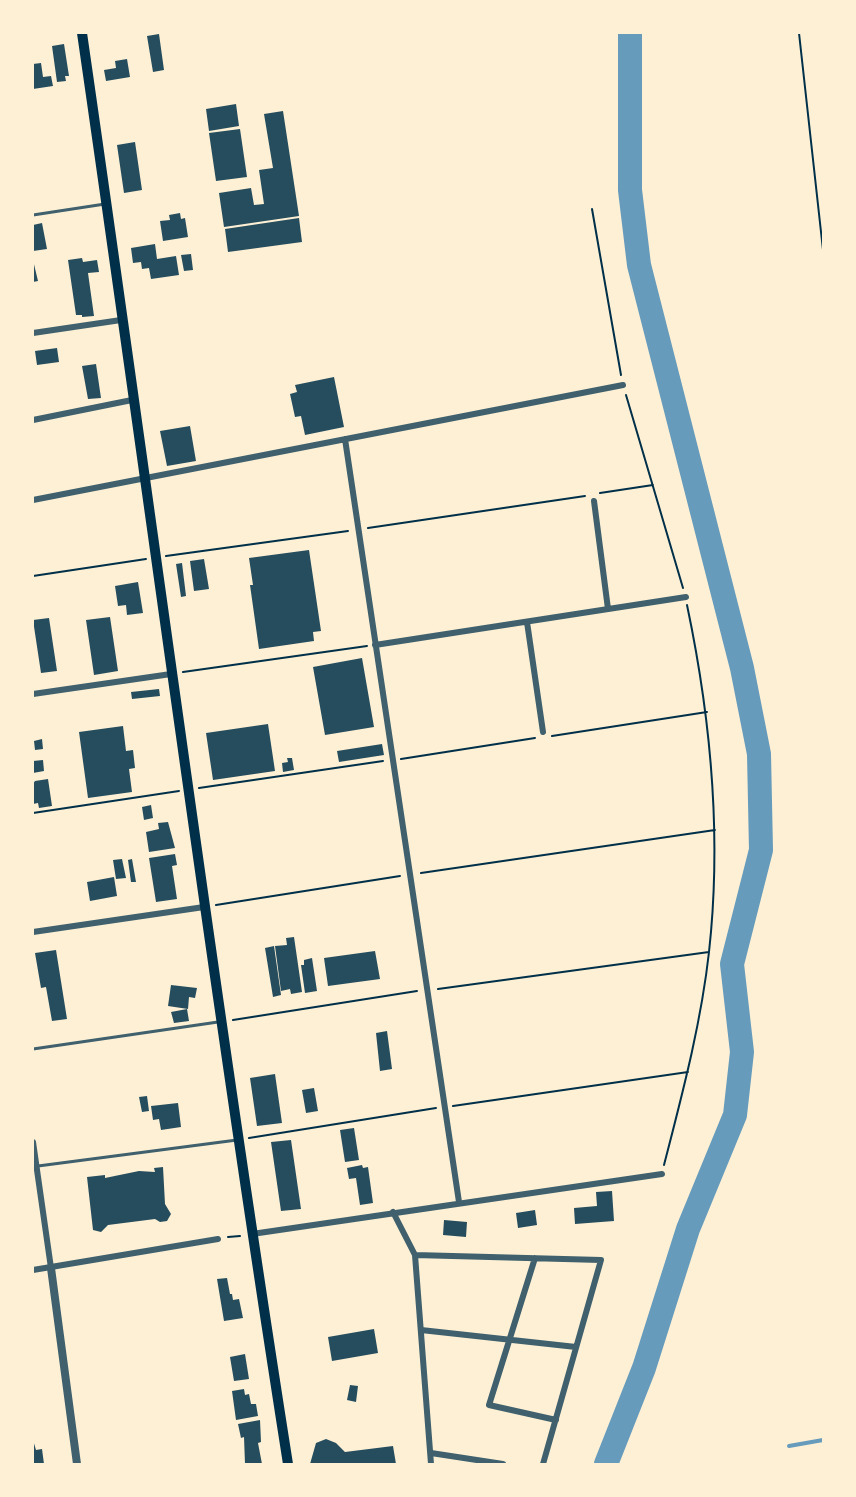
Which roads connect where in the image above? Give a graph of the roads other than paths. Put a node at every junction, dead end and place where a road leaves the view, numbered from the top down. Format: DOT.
graph roads {
  1 [pos="82,33"];
  2 [pos="106,204"];
  3 [pos="33,215"];
  4 [pos="121,320"];
  5 [pos="33,333"];
  6 [pos="623,385"];
  7 [pos="132,400"];
  8 [pos="33,420"];
  9 [pos="345,439"];
  10 [pos="146,478"];
  11 [pos="33,500"];
  12 [pos="594,501"];
  13 [pos="686,597"];
  14 [pos="608,609"];
  15 [pos="527,622"];
  16 [pos="375,645"];
  17 [pos="171,674"];
  18 [pos="33,694"];
  19 [pos="543,732"];
  20 [pos="204,907"];
  21 [pos="33,932"];
  22 [pos="221,1022"];
  23 [pos="33,1049"];
  24 [pos="239,1140"];
  25 [pos="33,1142"];
  26 [pos="35,1167"];
  27 [pos="662,1174"];
  28 [pos="459,1202"];
  29 [pos="393,1212"];
  30 [pos="252,1234"];
  31 [pos="218,1239"];
  32 [pos="415,1255"];
  33 [pos="535,1258"];
  34 [pos="51,1268"];
  35 [pos="33,1270"];
  36 [pos="421,1330"];
  37 [pos="510,1339"];
  38 [pos="576,1347"];
  39 [pos="556,1420"];
  40 [pos="431,1454"];
  41 [pos="77,1464"];
  42 [pos="288,1464"];
  43 [pos="431,1464"];
  44 [pos="502,1464"];
  45 [pos="543,1464"];
  1 -- 2 [label="highway"];
  2 -- 3 [label="lane"];
  2 -- 4 [label="highway"];
  4 -- 5 [label="street"];
  4 -- 7 [label="highway"];
  6 -- 9 [label="street"];
  7 -- 8 [label="street"];
  7 -- 10 [label="highway"];
  9 -- 10 [label="street"];
  9 -- 16 [label="street"];
  10 -- 11 [label="street"];
  10 -- 17 [label="highway"];
  12 -- 14 [label="street"];
  13 -- 14 [label="street"];
  14 -- 15 [label="street"];
  15 -- 16 [label="street"];
  15 -- 19 [label="street"];
  16 -- 28 [label="street"];
  17 -- 18 [label="street"];
  17 -- 20 [label="highway"];
  20 -- 21 [label="street"];
  20 -- 22 [label="highway"];
  22 -- 23 [label="lane"];
  22 -- 24 [label="highway"];
  24 -- 26 [label="lane"];
  24 -- 30 [label="highway"];
  25 -- 26 [label="street"];
  26 -- 34 [label="street"];
  27 -- 28 [label="street"];
  28 -- 29 [label="street"];
  29 -- 30 [label="street"];
  29 -- 32 [label="street"];
  30 -- 42 [label="highway"];
  31 -- 34 [label="street"];
  32 -- 33 [label="street"];
  32 -- 36 [label="street"];
  33 -- 37 [label="street"];
  33 -- 38 [label="street"];
  34 -- 35 [label="street"];
  34 -- 41 [label="street"];
  36 -- 37 [label="street"];
  36 -- 40 [label="street"];
  37 -- 38 [label="street"];
  37 -- 39 [label="street"];
  38 -- 39 [label="street"];
  39 -- 45 [label="street"];
  40 -- 43 [label="street"];
  40 -- 44 [label="street"];
}
